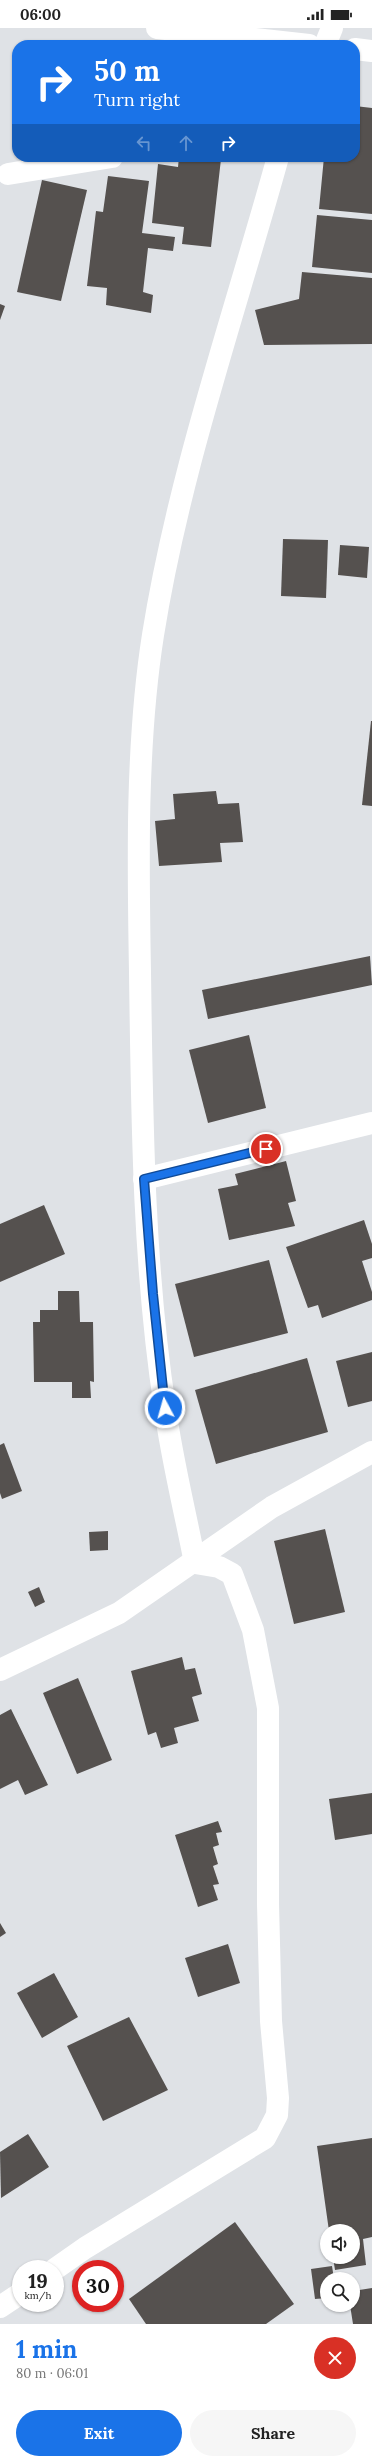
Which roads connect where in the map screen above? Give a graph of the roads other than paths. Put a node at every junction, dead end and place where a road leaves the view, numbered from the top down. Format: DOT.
graph roads {
  1 [pos="157,28"];
  2 [pos="332,28"];
  3 [pos="264,40"];
  4 [pos="327,40"];
  5 [pos="360,50"];
  6 [pos="372,51"];
  7 [pos="81,162"];
  8 [pos="277,162"];
  9 [pos="8,174"];
  10 [pos="372,1123"];
  11 [pos="144,1179"];
  12 [pos="372,1452"];
  13 [pos="195,1562"];
  14 [pos="0,1670"];
  15 [pos="64,2262"];
  16 [pos="12,2299"];
  17 [pos="0,2307"];
  1 -- 3 [label="main road"];
  2 -- 4 [label="main road"];
  5 -- 6 [label="main road"];
  7 -- 9 [label="main road"];
  8 -- 11 [label="main road"];
  10 -- 11 [label="main road"];
  11 -- 13 [label="main road"];
  12 -- 13 [label="main road"];
  13 -- 14 [label="main road"];
  13 -- 15 [label="main road"];
  16 -- 17 [label="main road"];
}
